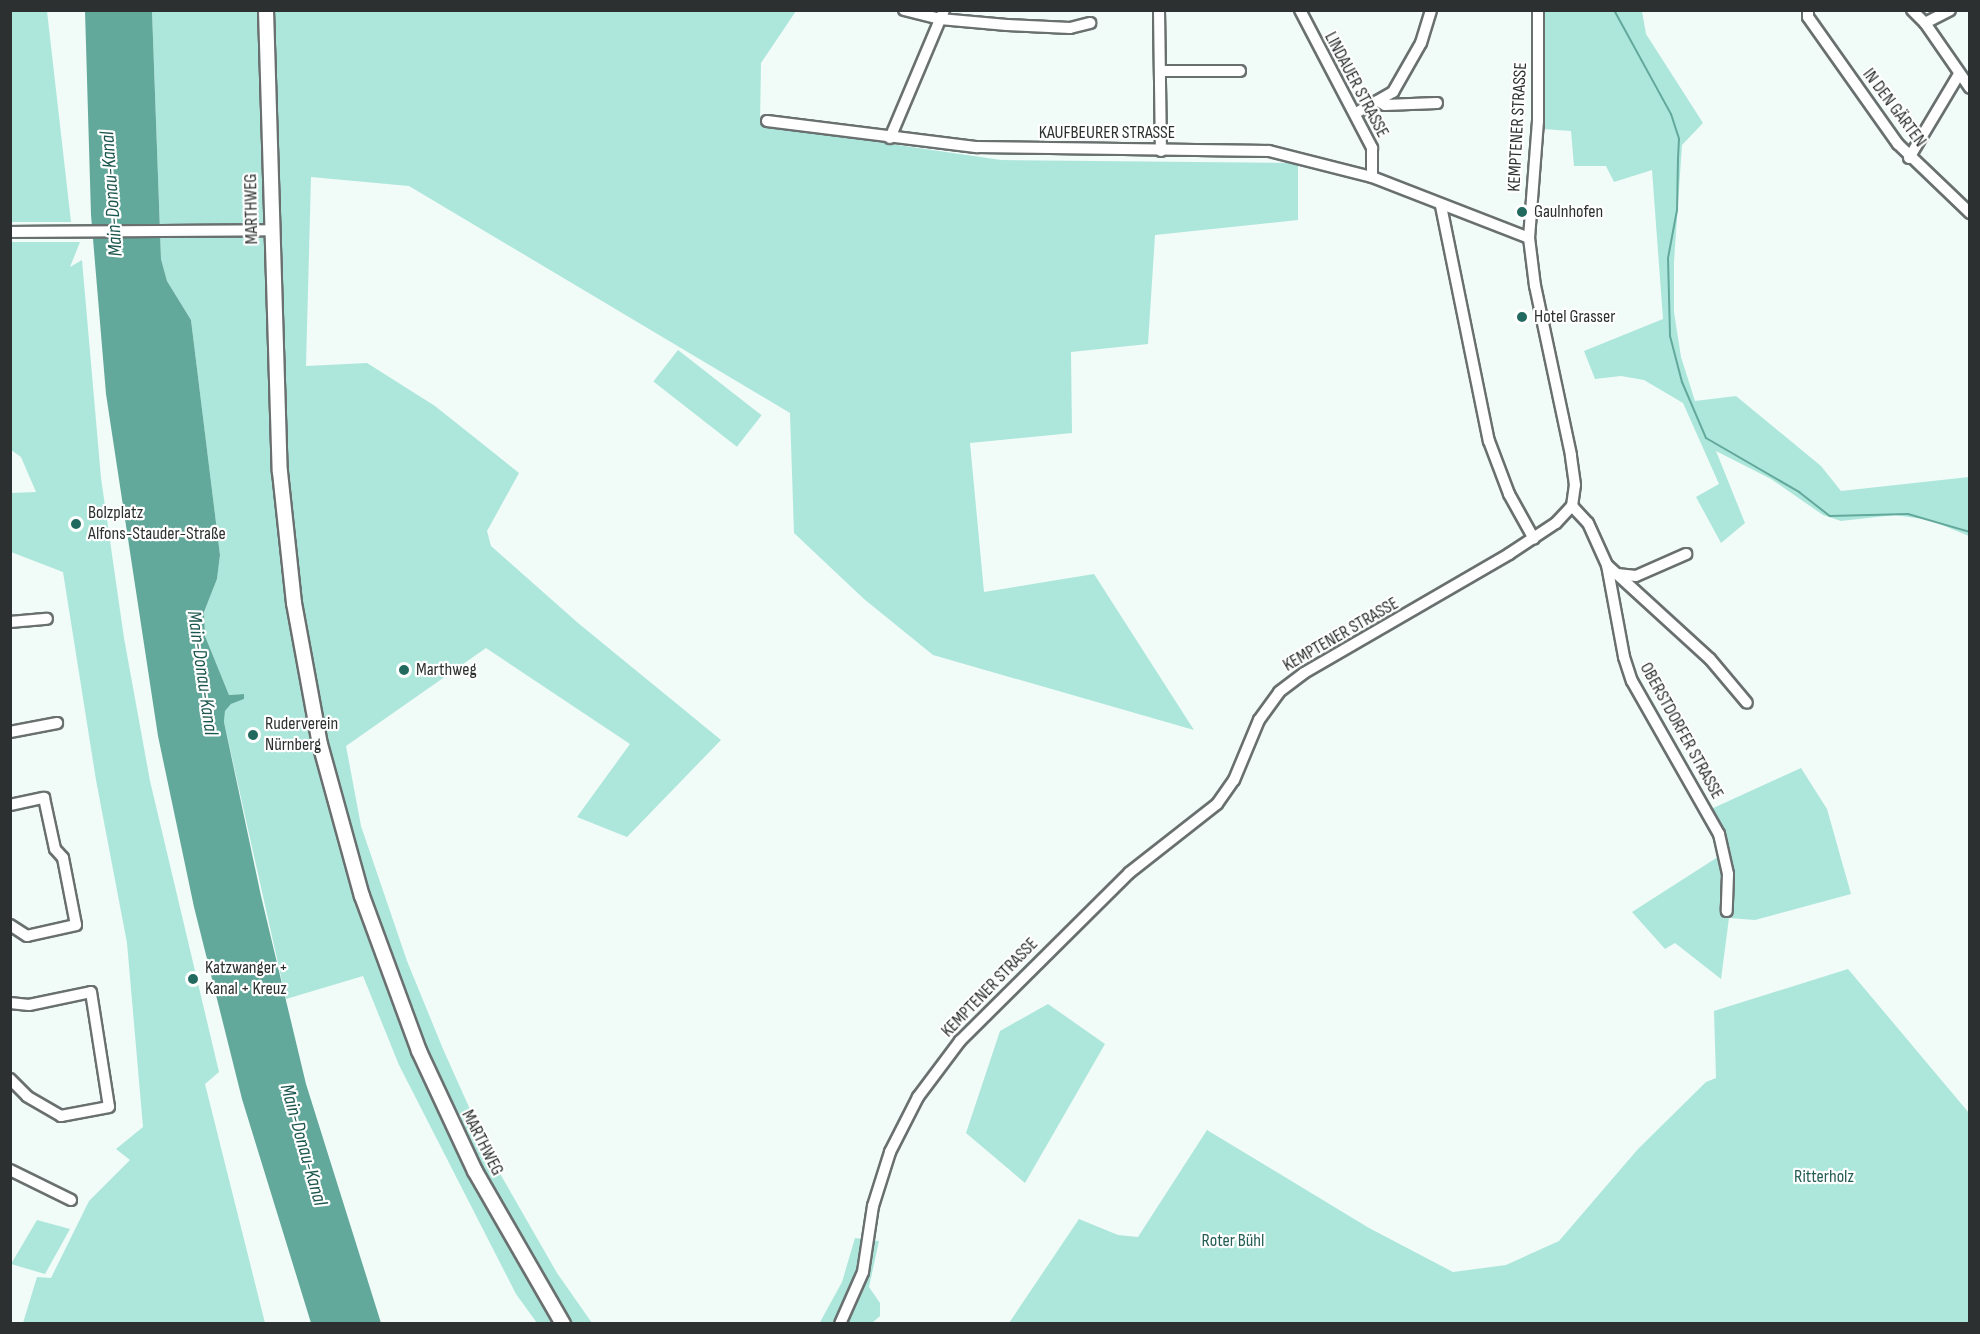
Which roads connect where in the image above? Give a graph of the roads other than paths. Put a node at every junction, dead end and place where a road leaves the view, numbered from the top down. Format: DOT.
graph roads {
  1 [pos="266,10"];
  2 [pos="904,10"];
  3 [pos="1159,10"];
  4 [pos="1300,10"];
  5 [pos="1431,10"];
  6 [pos="1538,10"];
  7 [pos="1808,10"];
  8 [pos="1912,10"];
  9 [pos="1950,10"];
  10 [pos="942,15"];
  11 [pos="1090,22"];
  12 [pos="1924,23"];
  13 [pos="1161,71"];
  14 [pos="1240,71"];
  15 [pos="1959,74"];
  16 [pos="1970,88"];
  17 [pos="1378,101"];
  18 [pos="1437,103"];
  19 [pos="1356,113"];
  20 [pos="766,121"];
  21 [pos="891,138"];
  22 [pos="1161,151"];
  23 [pos="1909,158"];
  24 [pos="1372,177"];
  25 [pos="1441,206"];
  26 [pos="1970,213"];
  27 [pos="270,230"];
  28 [pos="10,232"];
  29 [pos="1530,238"];
  30 [pos="1572,506"];
  31 [pos="1534,539"];
  32 [pos="1686,554"];
  33 [pos="1607,565"];
  34 [pos="1617,574"];
  35 [pos="47,619"];
  36 [pos="10,622"];
  37 [pos="1747,704"];
  38 [pos="57,723"];
  39 [pos="10,732"];
  40 [pos="10,805"];
  41 [pos="1727,911"];
  42 [pos="10,925"];
  43 [pos="10,1003"];
  44 [pos="10,1079"];
  45 [pos="10,1170"];
  46 [pos="71,1200"];
  47 [pos="563,1323"];
  48 [pos="840,1323"];
  1 -- 27 [label="main road, MARTHWEG"];
  2 -- 10 [label="street"];
  3 -- 13 [label="street"];
  4 -- 19 [label="street, LINDAUER STRASSE"];
  5 -- 17 [label="street"];
  6 -- 29 [label="street, KEMPTENER STRASSE"];
  7 -- 23 [label="street, IN DEN GÄRTEN"];
  8 -- 12 [label="street"];
  9 -- 12 [label="street"];
  10 -- 11 [label="street"];
  10 -- 21 [label="street"];
  12 -- 15 [label="street"];
  13 -- 14 [label="street"];
  13 -- 22 [label="street"];
  15 -- 16 [label="street"];
  15 -- 23 [label="street"];
  17 -- 18 [label="street"];
  17 -- 19 [label="street"];
  19 -- 24 [label="street, LINDAUER STRASSE"];
  20 -- 21 [label="street, KAUFBEURER STRASSE"];
  21 -- 22 [label="street, KAUFBEURER STRASSE"];
  22 -- 24 [label="street, KAUFBEURER STRASSE"];
  23 -- 26 [label="street, IN DEN GÄRTEN"];
  24 -- 25 [label="street, KAUFBEURER STRASSE"];
  25 -- 29 [label="street, KAUFBEURER STRASSE"];
  25 -- 31 [label="street"];
  27 -- 28 [label="street"];
  27 -- 47 [label="main road, MARTHWEG"];
  29 -- 30 [label="street, KEMPTENER STRASSE"];
  30 -- 31 [label="street, KEMPTENER STRASSE"];
  30 -- 33 [label="street"];
  31 -- 48 [label="street, KEMPTENER STRASSE"];
  32 -- 34 [label="street"];
  33 -- 34 [label="street"];
  33 -- 41 [label="street, OBERSTDORFER STRASSE"];
  34 -- 37 [label="street"];
  35 -- 36 [label="street"];
  38 -- 39 [label="street"];
  40 -- 42 [label="street"];
  43 -- 44 [label="street"];
  45 -- 46 [label="street"];
}
